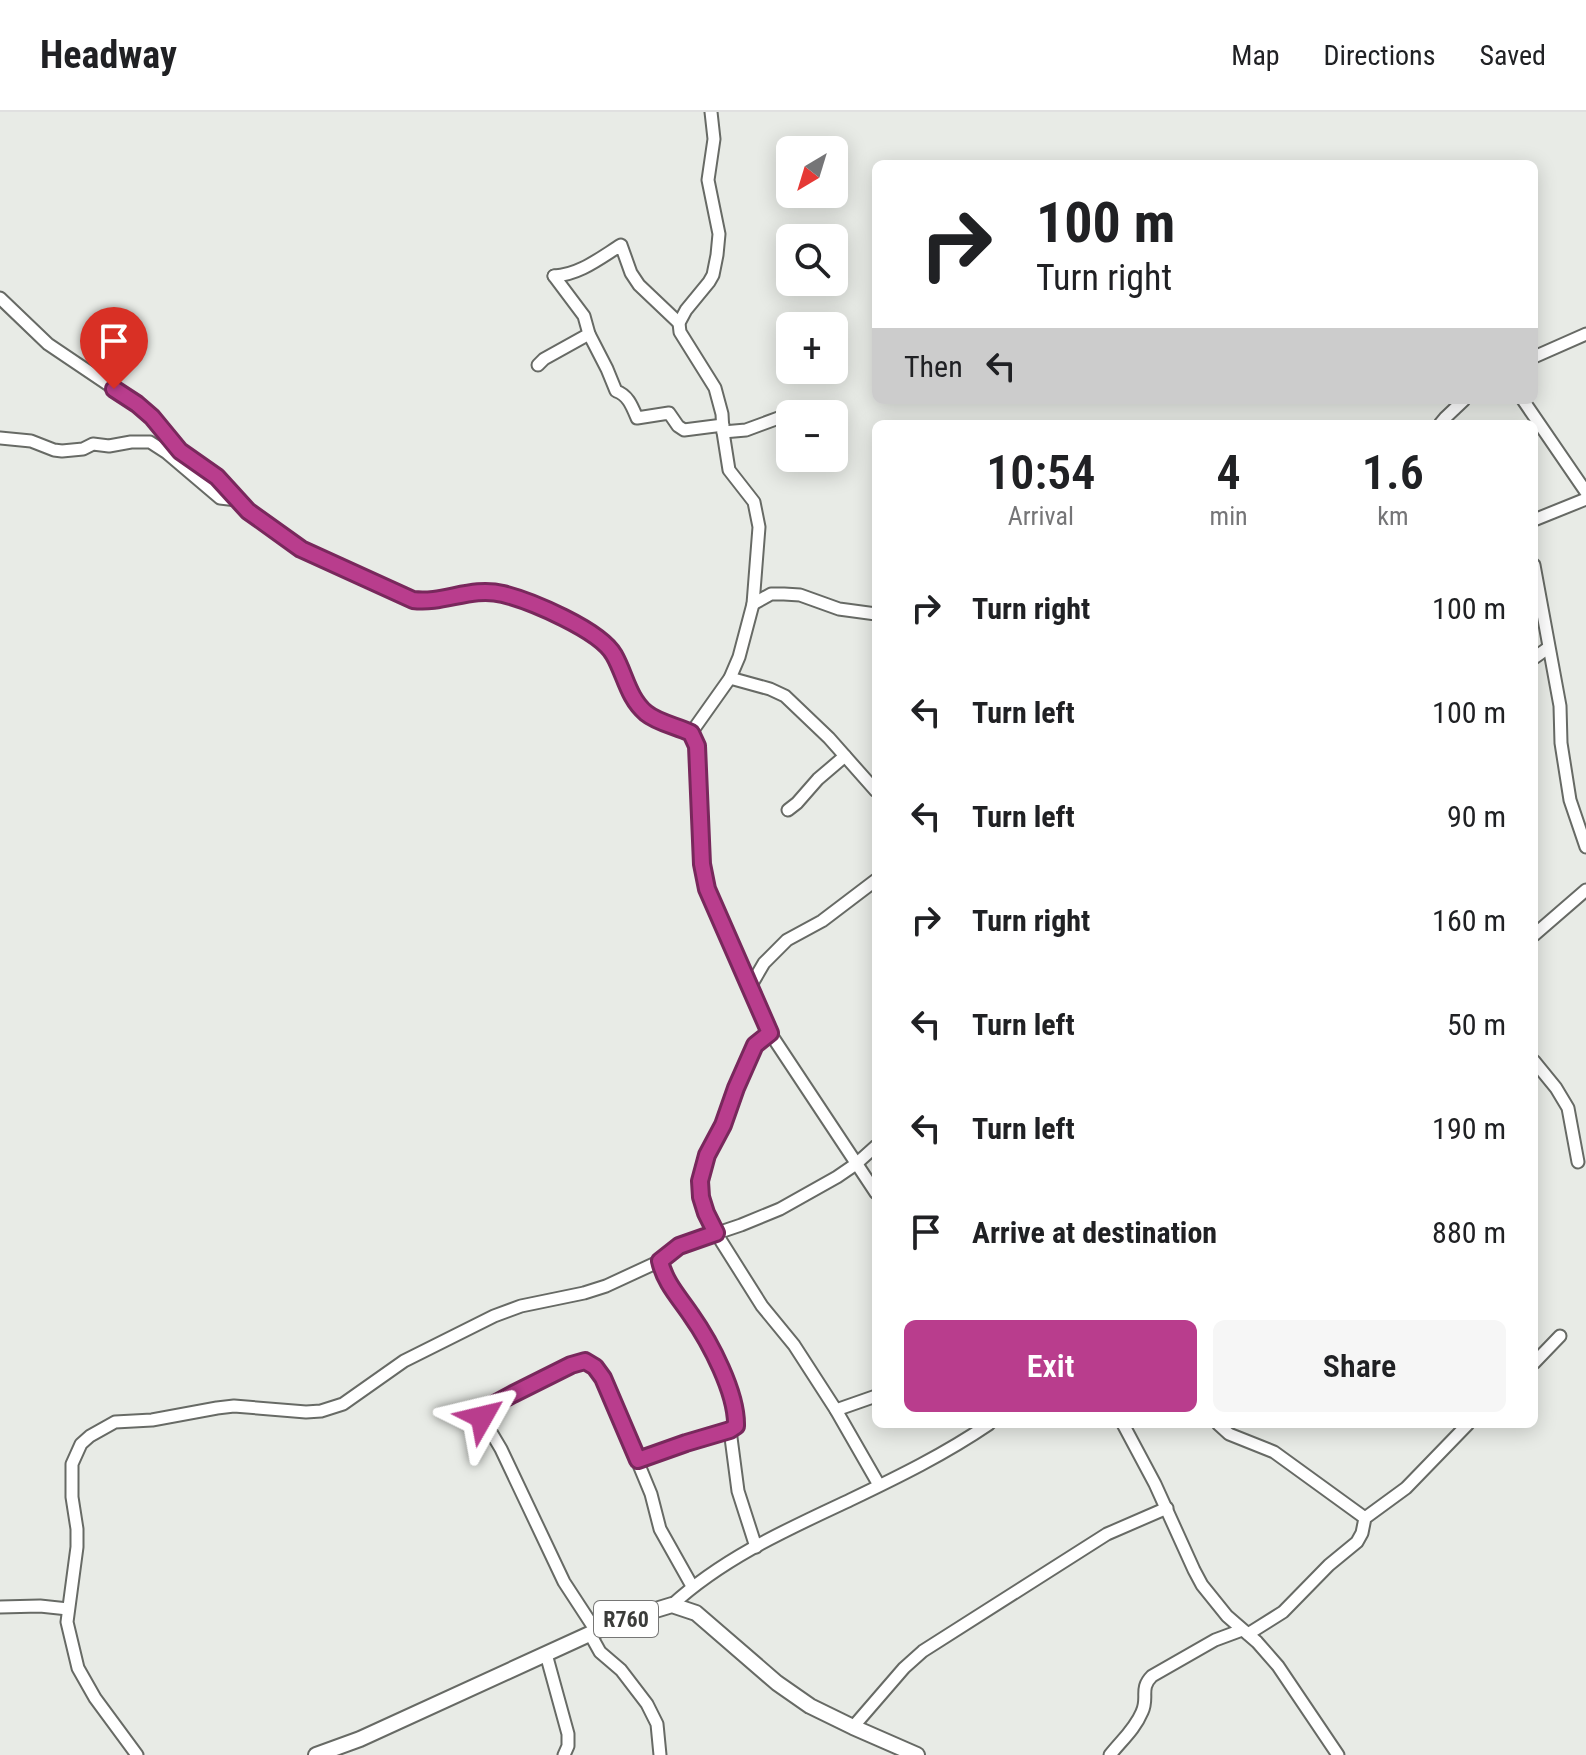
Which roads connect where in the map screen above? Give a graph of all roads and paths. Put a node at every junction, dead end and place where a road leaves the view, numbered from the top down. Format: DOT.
graph roads {
  1 [pos="711,112"];
  2 [pos="0,298"];
  3 [pos="679,323"];
  4 [pos="589,334"];
  5 [pos="1586,334"];
  6 [pos="1538,355"];
  7 [pos="538,365"];
  8 [pos="1460,404"];
  9 [pos="776,419"];
  10 [pos="1444,420"];
  11 [pos="1538,422"];
  12 [pos="723,428"];
  13 [pos="0,438"];
  14 [pos="1586,492"];
  15 [pos="1586,499"];
  16 [pos="237,500"];
  17 [pos="1538,518"];
  18 [pos="1538,591"];
  19 [pos="753,604"];
  20 [pos="872,613"];
  21 [pos="1548,648"];
  22 [pos="1538,655"];
  23 [pos="730,678"];
  24 [pos="691,733"];
  25 [pos="845,756"];
  26 [pos="872,786"];
  27 [pos="788,810"];
  28 [pos="1586,847"];
  29 [pos="872,883"];
  30 [pos="1584,896"];
  31 [pos="1538,932"];
  32 [pos="750,987"];
  33 [pos="770,1033"];
  34 [pos="1538,1066"];
  35 [pos="872,1150"];
  36 [pos="1578,1162"];
  37 [pos="856,1164"];
  38 [pos="872,1187"];
  39 [pos="716,1233"];
  40 [pos="660,1261"];
  41 [pos="1560,1336"];
  42 [pos="1538,1359"];
  43 [pos="872,1397"];
  44 [pos="836,1410"];
  45 [pos="983,1428"];
  46 [pos="1125,1428"];
  47 [pos="1222,1428"];
  48 [pos="1464,1428"];
  49 [pos="730,1430"];
  50 [pos="638,1460"];
  51 [pos="879,1485"];
  52 [pos="1167,1508"];
  53 [pos="1365,1518"];
  54 [pos="756,1547"];
  55 [pos="692,1586"];
  56 [pos="672,1605"];
  57 [pos="0,1607"];
  58 [pos="68,1609"];
  59 [pos="593,1632"];
  60 [pos="1245,1632"];
  61 [pos="546,1654"];
  62 [pos="853,1727"];
  63 [pos="910,1754"];
  64 [pos="137,1755"];
  65 [pos="316,1755"];
  66 [pos="564,1755"];
  67 [pos="660,1755"];
  68 [pos="1110,1755"];
  69 [pos="1338,1755"];
  1 -- 3 [label="street"];
  2 -- 16 [label="street"];
  3 -- 4 [label="street"];
  3 -- 12 [label="street"];
  4 -- 7 [label="street"];
  4 -- 12 [label="street"];
  5 -- 6 [label="street"];
  8 -- 10 [label="street"];
  9 -- 12 [label="street"];
  11 -- 14 [label="street"];
  12 -- 19 [label="street"];
  13 -- 16 [label="street"];
  15 -- 17 [label="street"];
  16 -- 24 [label="street"];
  18 -- 21 [label="street"];
  19 -- 20 [label="street"];
  19 -- 23 [label="street"];
  21 -- 22 [label="street"];
  21 -- 28 [label="street"];
  23 -- 24 [label="street"];
  23 -- 25 [label="street"];
  24 -- 32 [label="street"];
  25 -- 26 [label="street"];
  25 -- 27 [label="street"];
  29 -- 32 [label="street"];
  30 -- 31 [label="street"];
  32 -- 33 [label="street"];
  33 -- 37 [label="street"];
  33 -- 39 [label="street"];
  34 -- 36 [label="street"];
  35 -- 37 [label="street"];
  37 -- 38 [label="street"];
  37 -- 39 [label="street"];
  39 -- 40 [label="street"];
  39 -- 44 [label="street"];
  40 -- 49 [label="street"];
  40 -- 58 [label="street"];
  41 -- 42 [label="street"];
  43 -- 44 [label="street"];
  44 -- 51 [label="street"];
  45 -- 51 [label="street"];
  46 -- 52 [label="street"];
  47 -- 53 [label="street"];
  48 -- 53 [label="street"];
  49 -- 50 [label="street"];
  49 -- 54 [label="street"];
  50 -- 55 [label="street"];
  50 -- 59 [label="street"];
  51 -- 54 [label="street"];
  52 -- 60 [label="street"];
  52 -- 62 [label="street"];
  53 -- 60 [label="street"];
  54 -- 55 [label="street"];
  55 -- 56 [label="street"];
  56 -- 59 [label="main road, R760"];
  56 -- 62 [label="main road, R760"];
  57 -- 58 [label="street"];
  58 -- 64 [label="street"];
  59 -- 61 [label="main road, R760"];
  59 -- 67 [label="street"];
  60 -- 68 [label="street"];
  60 -- 69 [label="street"];
  61 -- 65 [label="main road, R760"];
  61 -- 66 [label="street"];
  62 -- 63 [label="main road, R760"];
}
